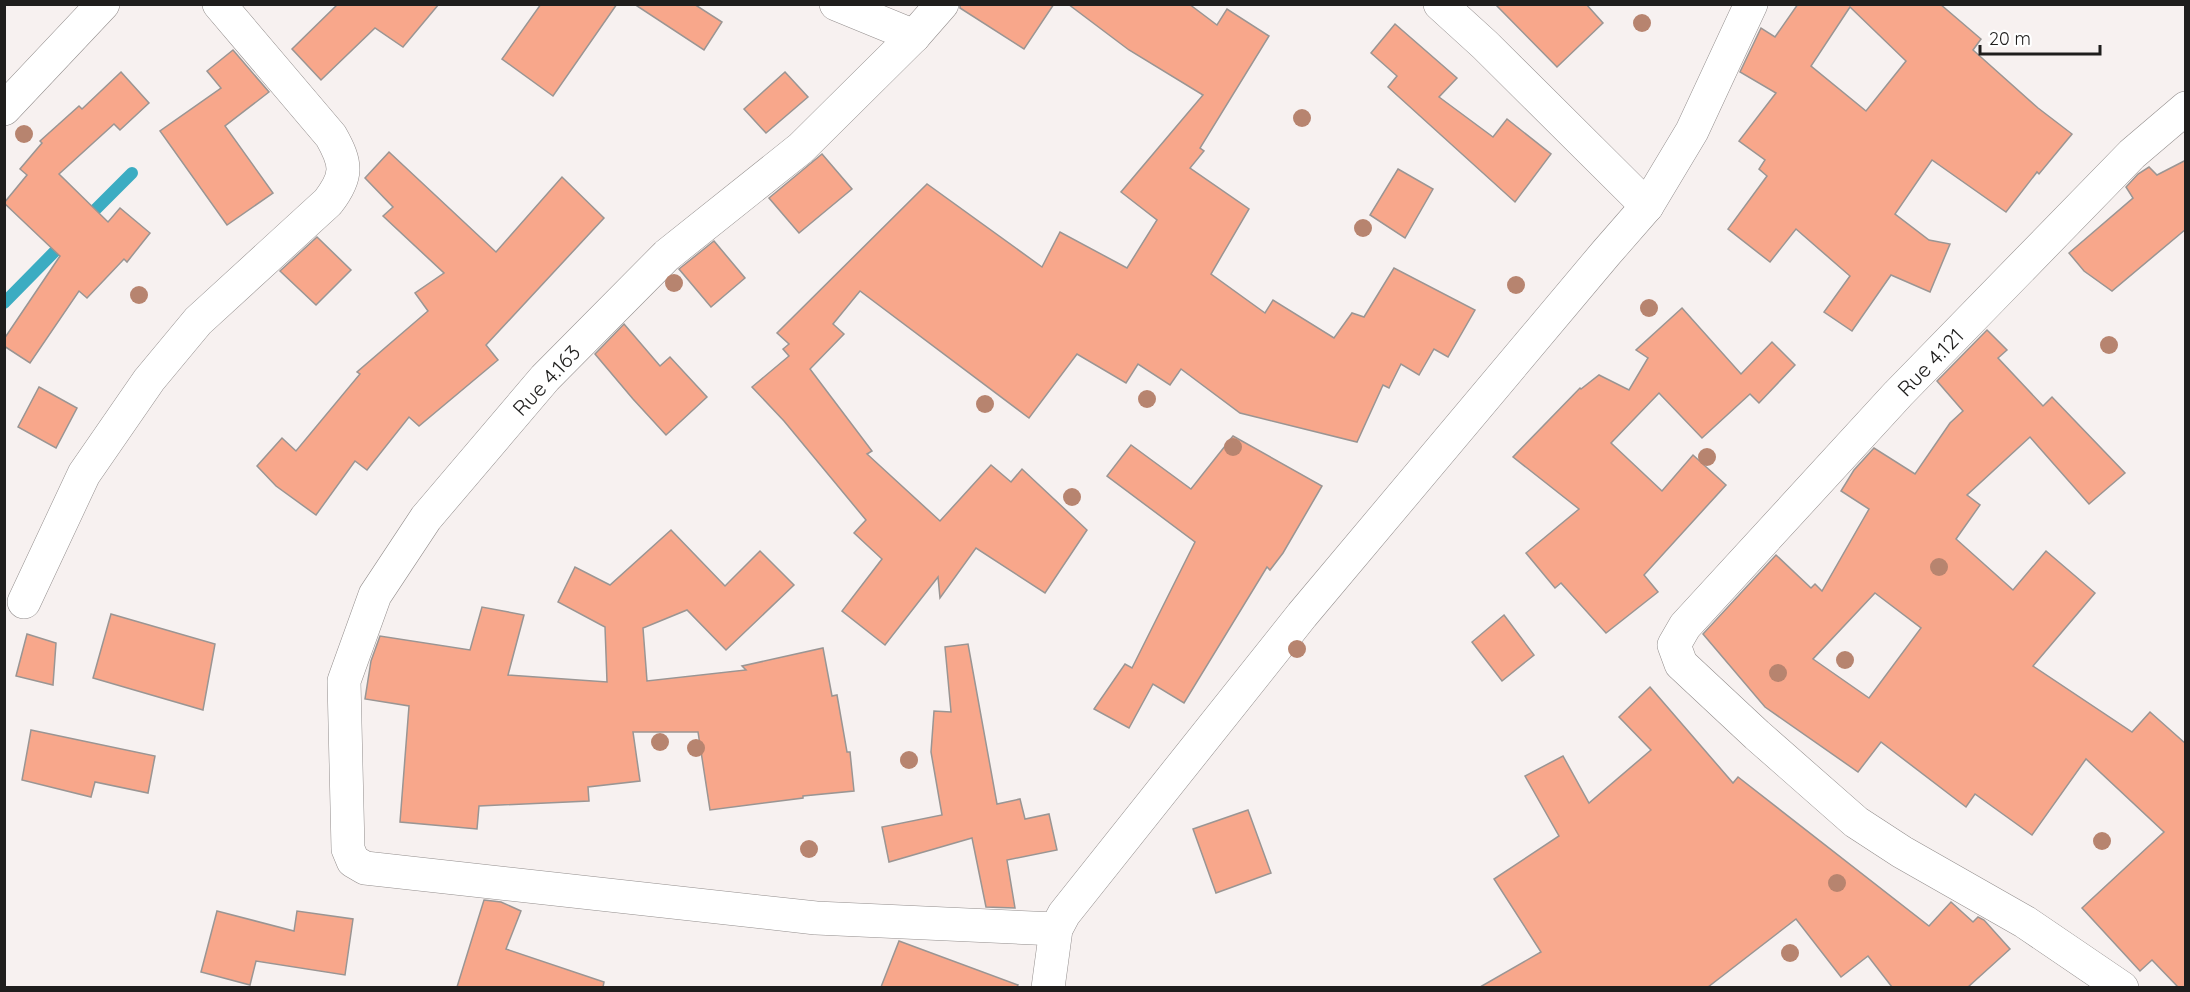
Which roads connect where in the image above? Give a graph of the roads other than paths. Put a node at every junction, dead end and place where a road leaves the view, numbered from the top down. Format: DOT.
graph roads {
  1 [pos="103,4"];
  2 [pos="219,4"];
  3 [pos="836,4"];
  4 [pos="942,4"];
  5 [pos="1440,4"];
  6 [pos="1751,4"];
  7 [pos="914,36"];
  8 [pos="2186,108"];
  9 [pos="4,109"];
  10 [pos="1647,206"];
  11 [pos="24,602"];
  12 [pos="1056,929"];
  13 [pos="1048,987"];
  14 [pos="2122,987"];
  1 -- 9 [label="street"];
  2 -- 11 [label="street"];
  3 -- 7 [label="street"];
  4 -- 7 [label="street, Rue 4.163"];
  5 -- 10 [label="street"];
  6 -- 10 [label="street"];
  7 -- 12 [label="street, Rue 4.163"];
  8 -- 14 [label="street, Rue 4.121"];
  10 -- 12 [label="street"];
  12 -- 13 [label="street"];
}
